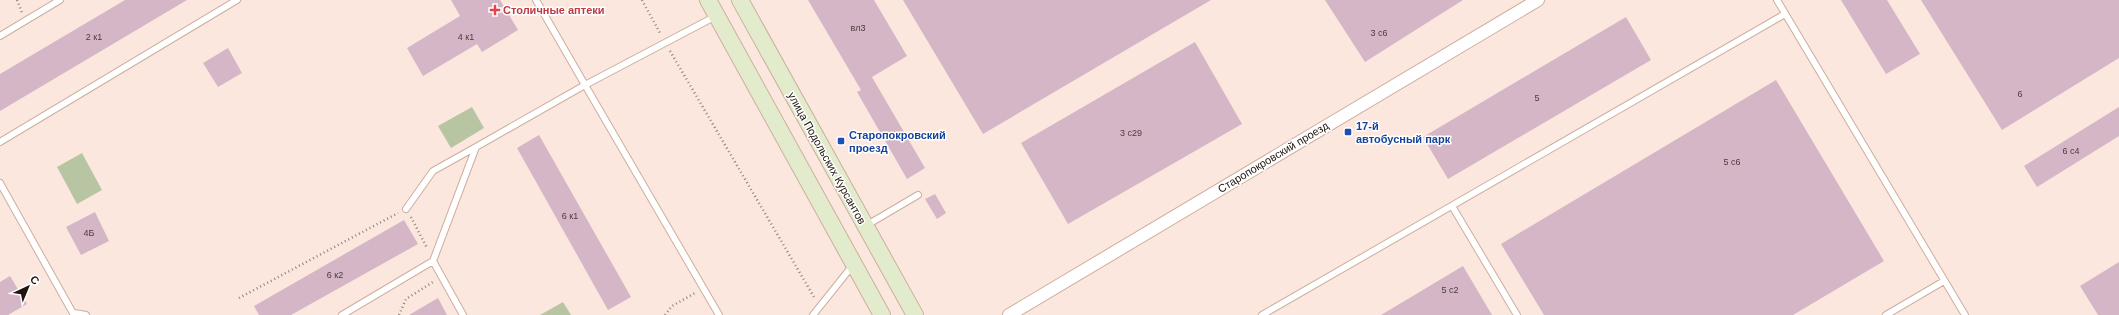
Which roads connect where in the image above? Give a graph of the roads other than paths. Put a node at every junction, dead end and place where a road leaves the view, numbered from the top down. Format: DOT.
graph roads {
  1 [pos="60,0"];
  2 [pos="237,0"];
  3 [pos="536,0"];
  4 [pos="708,0"];
  5 [pos="740,0"];
  6 [pos="1538,0"];
  7 [pos="1777,0"];
  8 [pos="1785,14"];
  9 [pos="716,16"];
  10 [pos="0,36"];
  11 [pos="585,85"];
  12 [pos="0,142"];
  13 [pos="476,147"];
  14 [pos="0,183"];
  15 [pos="918,195"];
  16 [pos="1452,206"];
  17 [pos="406,208"];
  18 [pos="865,226"];
  19 [pos="434,261"];
  20 [pos="854,264"];
  21 [pos="1944,281"];
  22 [pos="74,314"];
  23 [pos="86,315"];
  24 [pos="342,315"];
  25 [pos="463,315"];
  26 [pos="719,315"];
  27 [pos="813,315"];
  28 [pos="882,315"];
  29 [pos="915,315"];
  30 [pos="1009,315"];
  31 [pos="1262,315"];
  32 [pos="1517,315"];
  33 [pos="1886,315"];
  34 [pos="1964,315"];
  1 -- 10 [label="lane"];
  2 -- 12 [label="lane"];
  3 -- 11 [label="lane"];
  4 -- 9 [label="main road"];
  5 -- 18 [label="main road, улица Подольских Курсантов"];
  6 -- 30 [label="street, Старопокровский проезд"];
  7 -- 8 [label="lane"];
  8 -- 16 [label="lane"];
  8 -- 21 [label="lane"];
  9 -- 11 [label="lane"];
  9 -- 20 [label="main road"];
  11 -- 13 [label="lane"];
  11 -- 26 [label="lane"];
  13 -- 17 [label="lane"];
  13 -- 19 [label="lane"];
  14 -- 22 [label="lane"];
  15 -- 18 [label="lane"];
  16 -- 31 [label="lane"];
  16 -- 32 [label="lane"];
  18 -- 29 [label="main road, улица Подольских Курсантов"];
  19 -- 24 [label="lane"];
  19 -- 25 [label="lane"];
  20 -- 27 [label="lane"];
  20 -- 28 [label="main road"];
  21 -- 33 [label="lane"];
  21 -- 34 [label="lane"];
  22 -- 23 [label="lane"];
}
